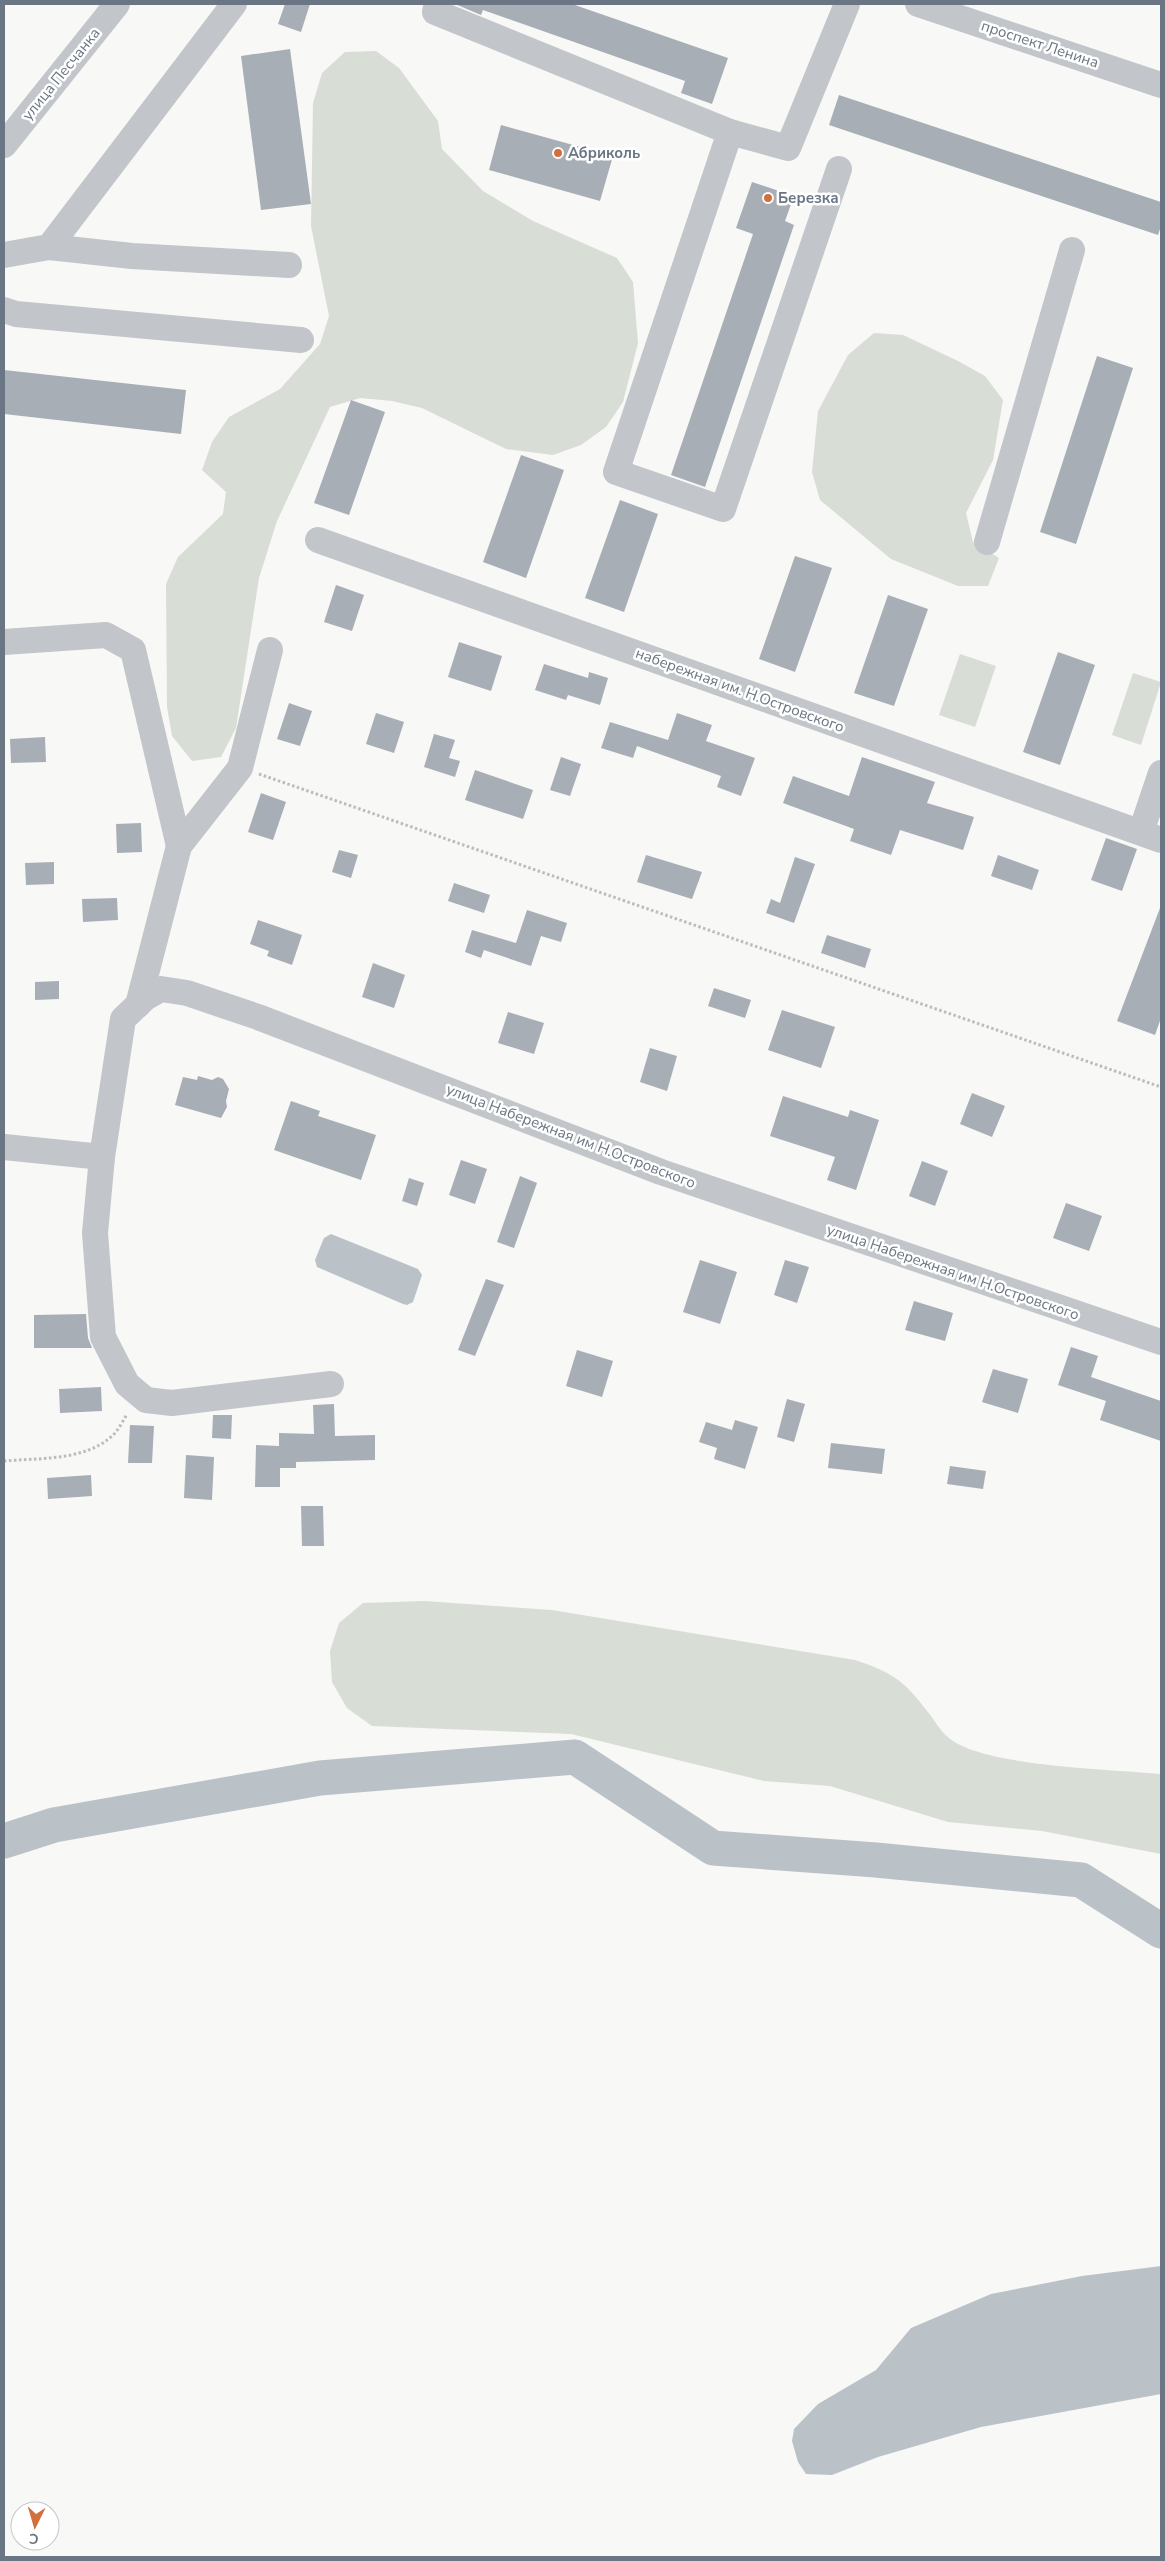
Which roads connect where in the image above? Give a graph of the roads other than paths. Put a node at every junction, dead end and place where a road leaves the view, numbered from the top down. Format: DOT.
graph roads {
  1 [pos="117,4"];
  2 [pos="234,4"];
  3 [pos="437,4"];
  4 [pos="847,4"];
  5 [pos="918,4"];
  6 [pos="976,13"];
  7 [pos="1161,85"];
  8 [pos="730,132"];
  9 [pos="4,145"];
  10 [pos="839,168"];
  11 [pos="49,248"];
  12 [pos="1072,250"];
  13 [pos="4,254"];
  14 [pos="289,265"];
  15 [pos="4,310"];
  16 [pos="301,340"];
  17 [pos="318,540"];
  18 [pos="987,542"];
  19 [pos="4,642"];
  20 [pos="270,650"];
  21 [pos="1161,773"];
  22 [pos="1151,836"];
  23 [pos="179,846"];
  24 [pos="138,1004"];
  25 [pos="4,1147"];
  26 [pos="102,1157"];
  27 [pos="1161,1342"];
  28 [pos="331,1384"];
  1 -- 9 [label="street, улица Песчанка"];
  2 -- 11 [label="street"];
  3 -- 8 [label="street"];
  4 -- 8 [label="street"];
  5 -- 6 [label="street, проспект Ленина"];
  6 -- 7 [label="street, проспект Ленина"];
  8 -- 10 [label="street"];
  11 -- 13 [label="street"];
  11 -- 14 [label="street"];
  12 -- 18 [label="street"];
  15 -- 16 [label="street"];
  17 -- 22 [label="street, набережная им. Н.Островского"];
  19 -- 23 [label="street"];
  20 -- 23 [label="street"];
  21 -- 22 [label="street"];
  23 -- 24 [label="street"];
  24 -- 26 [label="street, улица Набережная им Н.Островского"];
  24 -- 27 [label="street, улица Набережная им Н.Островского"];
  25 -- 26 [label="street"];
  26 -- 28 [label="street, улица Набережная им Н.Островского"];
}
